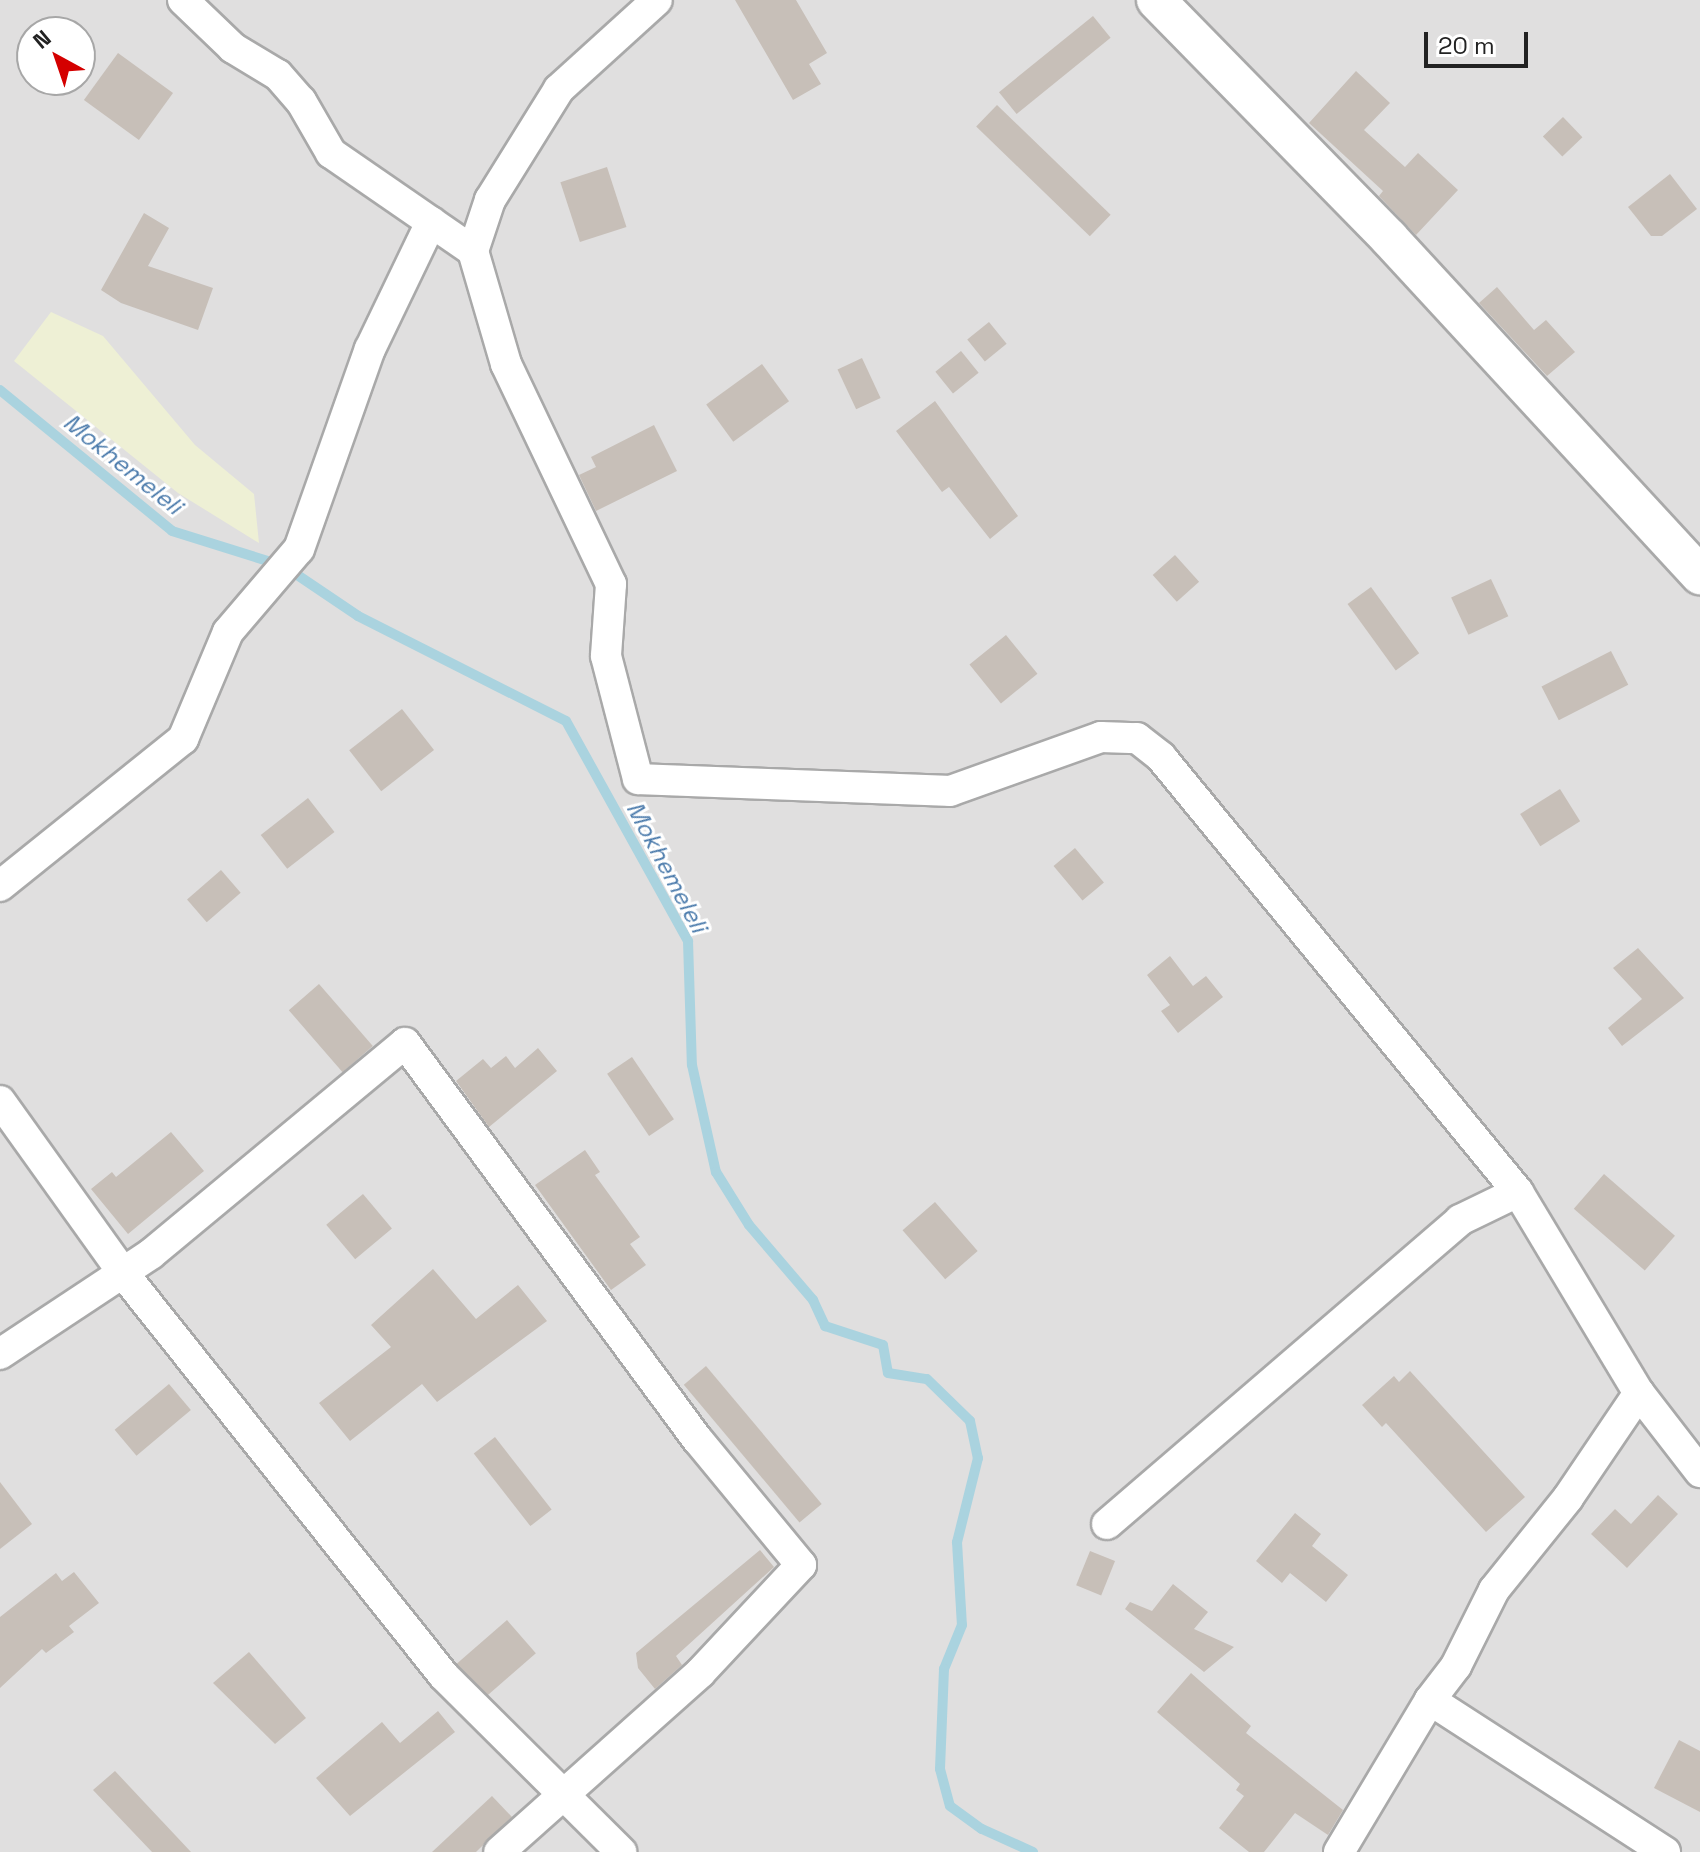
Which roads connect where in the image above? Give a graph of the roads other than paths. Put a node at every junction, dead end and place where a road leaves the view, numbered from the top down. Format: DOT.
graph roads {
  1 [pos="183,0"];
  2 [pos="657,0"];
  3 [pos="1156,0"];
  4 [pos="431,222"];
  5 [pos="473,251"];
  6 [pos="1700,575"];
  7 [pos="0,886"];
  8 [pos="0,1101"];
  9 [pos="1518,1192"];
  10 [pos="123,1273"];
  11 [pos="0,1354"];
  12 [pos="1639,1393"];
  13 [pos="1700,1472"];
  14 [pos="1107,1524"];
  15 [pos="1430,1700"];
  16 [pos="559,1794"];
  17 [pos="499,1852"];
  18 [pos="621,1852"];
  19 [pos="1339,1852"];
  20 [pos="1665,1852"];
  1 -- 4 [label="street"];
  2 -- 5 [label="street"];
  3 -- 6 [label="street"];
  4 -- 5 [label="street"];
  4 -- 7 [label="street"];
  5 -- 9 [label="street"];
  8 -- 10 [label="street"];
  9 -- 12 [label="street"];
  9 -- 14 [label="street"];
  10 -- 11 [label="street"];
  10 -- 16 [label="street"];
  10 -- 16 [label="street"];
  12 -- 13 [label="street"];
  12 -- 15 [label="street"];
  15 -- 19 [label="street"];
  15 -- 20 [label="street"];
  16 -- 17 [label="street"];
  16 -- 18 [label="street"];
}
